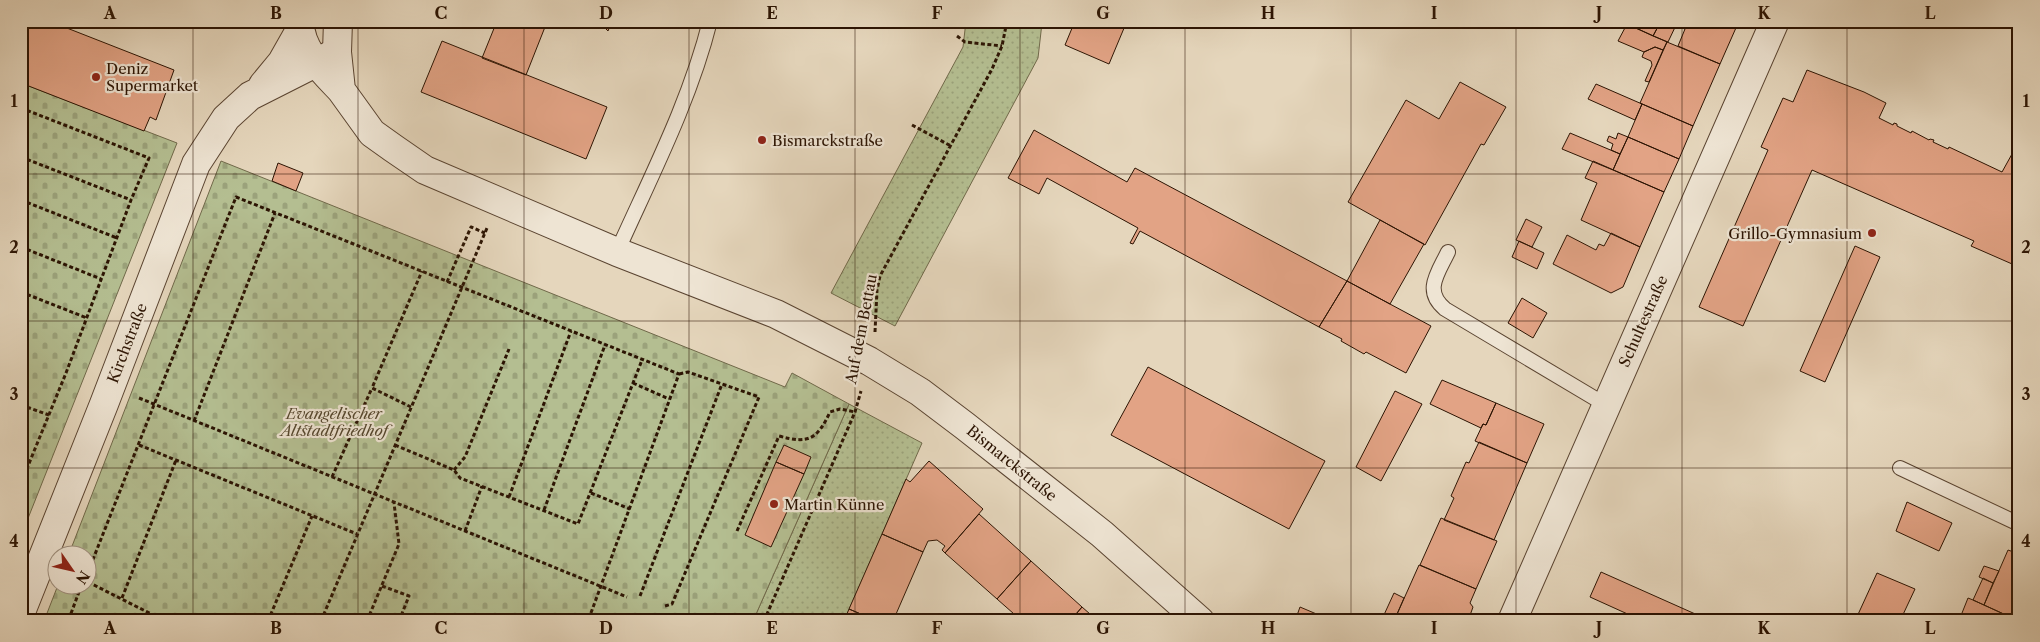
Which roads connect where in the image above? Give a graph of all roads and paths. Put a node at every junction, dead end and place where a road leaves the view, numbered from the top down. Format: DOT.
graph roads {
  1 [pos="338,21"];
  2 [pos="710,21"];
  3 [pos="1007,21"];
  4 [pos="1775,21"];
  5 [pos="299,27"];
  6 [pos="957,36"];
  7 [pos="1002,46"];
  8 [pos="326,58"];
  9 [pos="257,92"];
  10 [pos="21,108"];
  11 [pos="912,125"];
  12 [pos="951,146"];
  13 [pos="21,157"];
  14 [pos="21,200"];
  15 [pos="131,200"];
  16 [pos="498,202"];
  17 [pos="275,213"];
  18 [pos="485,233"];
  19 [pos="117,238"];
  20 [pos="21,247"];
  21 [pos="617,252"];
  22 [pos="1448,252"];
  23 [pos="422,271"];
  24 [pos="101,279"];
  25 [pos="448,282"];
  26 [pos="461,288"];
  27 [pos="21,292"];
  28 [pos="87,318"];
  29 [pos="571,331"];
  30 [pos="605,345"];
  31 [pos="510,349"];
  32 [pos="642,360"];
  33 [pos="868,361"];
  34 [pos="678,374"];
  35 [pos="633,383"];
  36 [pos="722,384"];
  37 [pos="110,387"];
  38 [pos="372,388"];
  39 [pos="669,399"];
  40 [pos="21,405"];
  41 [pos="155,405"];
  42 [pos="1606,405"];
  43 [pos="411,407"];
  44 [pos="855,412"];
  45 [pos="48,415"];
  46 [pos="194,421"];
  47 [pos="139,445"];
  48 [pos="395,445"];
  49 [pos="176,460"];
  50 [pos="1900,468"];
  51 [pos="454,470"];
  52 [pos="332,477"];
  53 [pos="21,483"];
  54 [pos="482,486"];
  55 [pos="374,494"];
  56 [pos="590,494"];
  57 [pos="509,497"];
  58 [pos="394,502"];
  59 [pos="630,509"];
  60 [pos="544,510"];
  61 [pos="312,516"];
  62 [pos="2019,524"];
  63 [pos="737,531"];
  64 [pos="465,532"];
  65 [pos="357,534"];
  66 [pos="98,547"];
  67 [pos="382,586"];
  68 [pos="98,587"];
  69 [pos="602,587"];
  70 [pos="78,594"];
  71 [pos="640,596"];
  72 [pos="627,597"];
  73 [pos="122,598"];
  74 [pos="665,606"];
  75 [pos="21,612"];
  76 [pos="79,621"];
  77 [pos="165,621"];
  78 [pos="268,621"];
  79 [pos="321,621"];
  80 [pos="368,621"];
  81 [pos="399,621"];
  82 [pos="588,621"];
  83 [pos="764,621"];
  84 [pos="1200,621"];
  85 [pos="1512,621"];
  1 -- 8 [label="street"];
  2 -- 21 [label="lane"];
  3 -- 7 [label="path, Auf dem Bettau"];
  4 -- 42 [label="street, Schultestraße"];
  5 -- 8 [label="street, Kirchstraße"];
  5 -- 9 [label="street, Kirchstraße"];
  6 -- 7 [label="path"];
  7 -- 12 [label="path, Auf dem Bettau"];
  8 -- 9 [label="street, Kirchstraße"];
  8 -- 16 [label="street, Bismarckstraße"];
  9 -- 37 [label="street, Kirchstraße"];
  10 -- 15 [label="path"];
  11 -- 12 [label="path"];
  12 -- 33 [label="path, Auf dem Bettau"];
  13 -- 15 [label="path"];
  14 -- 19 [label="path"];
  15 -- 19 [label="path"];
  16 -- 18 [label="path"];
  16 -- 21 [label="street, Bismarckstraße"];
  17 -- 23 [label="path"];
  17 -- 41 [label="path"];
  17 -- 46 [label="path"];
  18 -- 25 [label="path"];
  18 -- 26 [label="path"];
  19 -- 24 [label="path"];
  20 -- 24 [label="path"];
  21 -- 33 [label="street, Bismarckstraße"];
  22 -- 42 [label="lane"];
  23 -- 25 [label="path"];
  23 -- 38 [label="path"];
  24 -- 28 [label="path"];
  25 -- 26 [label="path"];
  26 -- 29 [label="path"];
  26 -- 43 [label="path"];
  27 -- 28 [label="path"];
  28 -- 45 [label="path"];
  29 -- 30 [label="path"];
  29 -- 57 [label="path"];
  30 -- 32 [label="path"];
  30 -- 60 [label="path"];
  31 -- 51 [label="path"];
  32 -- 34 [label="path"];
  32 -- 35 [label="path"];
  33 -- 44 [label="path, Auf dem Bettau"];
  33 -- 84 [label="street, Bismarckstraße"];
  34 -- 36 [label="path"];
  34 -- 39 [label="path"];
  35 -- 39 [label="path"];
  35 -- 56 [label="path"];
  36 -- 71 [label="path"];
  36 -- 74 [label="path"];
  37 -- 41 [label="path"];
  37 -- 75 [label="street, Kirchstraße"];
  38 -- 43 [label="path"];
  38 -- 52 [label="path"];
  39 -- 59 [label="path"];
  40 -- 45 [label="path"];
  41 -- 46 [label="path"];
  41 -- 47 [label="path"];
  42 -- 85 [label="street, Schultestraße"];
  43 -- 48 [label="path"];
  44 -- 63 [label="path"];
  44 -- 83 [label="path, Auf dem Bettau"];
  45 -- 53 [label="path"];
  46 -- 52 [label="path"];
  47 -- 49 [label="path"];
  47 -- 66 [label="path"];
  48 -- 51 [label="path"];
  48 -- 55 [label="path"];
  49 -- 61 [label="path"];
  49 -- 73 [label="path"];
  50 -- 62 [label="lane"];
  51 -- 54 [label="path"];
  52 -- 55 [label="path"];
  54 -- 57 [label="path"];
  54 -- 64 [label="path"];
  55 -- 58 [label="path"];
  55 -- 65 [label="path"];
  56 -- 59 [label="path"];
  56 -- 60 [label="path"];
  57 -- 60 [label="path"];
  58 -- 64 [label="path"];
  58 -- 67 [label="path"];
  59 -- 69 [label="path"];
  61 -- 65 [label="path"];
  61 -- 78 [label="path"];
  64 -- 69 [label="path"];
  65 -- 79 [label="path"];
  67 -- 80 [label="path"];
  67 -- 81 [label="path"];
  68 -- 73 [label="path"];
  69 -- 72 [label="path"];
  69 -- 82 [label="path"];
  70 -- 76 [label="path"];
  73 -- 77 [label="path"];
}
